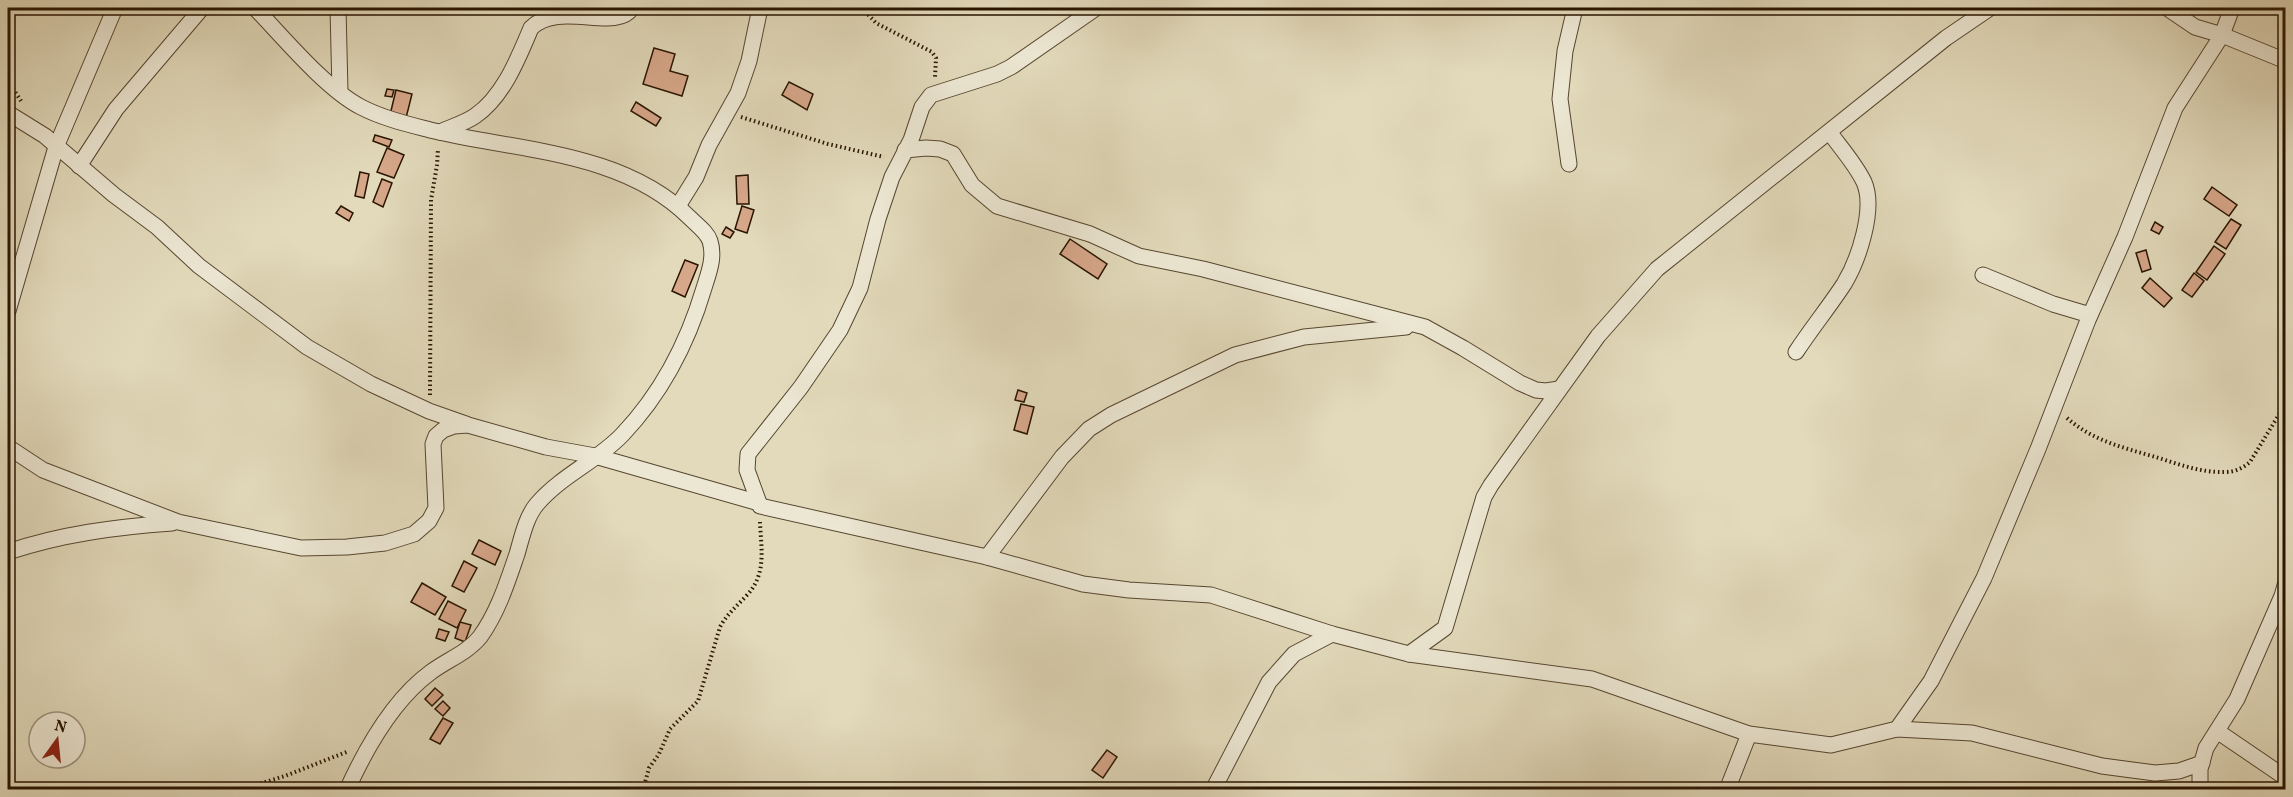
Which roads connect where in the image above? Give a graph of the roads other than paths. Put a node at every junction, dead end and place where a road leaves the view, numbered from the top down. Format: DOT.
graph roads {
  1 [pos="115,8"];
  2 [pos="202,8"];
  3 [pos="255,8"];
  4 [pos="338,8"];
  5 [pos="632,8"];
  6 [pos="760,8"];
  7 [pos="1096,8"];
  8 [pos="1575,8"];
  9 [pos="1990,8"];
  10 [pos="2167,8"];
  11 [pos="2232,8"];
  12 [pos="2222,35"];
  13 [pos="2286,61"];
  14 [pos="340,92"];
  15 [pos="8,113"];
  16 [pos="438,132"];
  17 [pos="1830,133"];
  18 [pos="56,147"];
  19 [pos="903,154"];
  20 [pos="1569,164"];
  21 [pos="79,166"];
  22 [pos="678,206"];
  23 [pos="1983,276"];
  24 [pos="8,311"];
  25 [pos="2090,315"];
  26 [pos="1425,327"];
  27 [pos="1796,352"];
  28 [pos="1559,389"];
  29 [pos="468,425"];
  30 [pos="8,447"];
  31 [pos="595,456"];
  32 [pos="759,504"];
  33 [pos="178,522"];
  34 [pos="8,552"];
  35 [pos="987,557"];
  36 [pos="2286,582"];
  37 [pos="1332,634"];
  38 [pos="1409,654"];
  39 [pos="1898,729"];
  40 [pos="2217,731"];
  41 [pos="1749,734"];
  42 [pos="2202,763"];
  43 [pos="2286,778"];
  44 [pos="347,789"];
  45 [pos="1216,789"];
  46 [pos="1727,789"];
  47 [pos="2200,789"];
  1 -- 18 [label="street"];
  2 -- 21 [label="street"];
  3 -- 14 [label="street"];
  4 -- 14 [label="street"];
  5 -- 16 [label="street"];
  6 -- 22 [label="street"];
  7 -- 19 [label="street"];
  8 -- 20 [label="street"];
  9 -- 17 [label="street"];
  10 -- 12 [label="street"];
  11 -- 12 [label="street"];
  12 -- 13 [label="street"];
  12 -- 25 [label="street"];
  14 -- 16 [label="street"];
  15 -- 18 [label="street"];
  16 -- 22 [label="street"];
  17 -- 27 [label="street"];
  17 -- 28 [label="street"];
  18 -- 21 [label="street"];
  18 -- 24 [label="street"];
  19 -- 26 [label="street"];
  19 -- 32 [label="street"];
  21 -- 29 [label="street"];
  22 -- 31 [label="street"];
  23 -- 25 [label="street"];
  25 -- 39 [label="street"];
  26 -- 28 [label="street"];
  26 -- 35 [label="street"];
  28 -- 38 [label="street"];
  29 -- 31 [label="street"];
  29 -- 33 [label="street"];
  30 -- 33 [label="street"];
  31 -- 32 [label="street"];
  31 -- 44 [label="street"];
  32 -- 35 [label="street"];
  33 -- 34 [label="street"];
  35 -- 37 [label="street"];
  36 -- 40 [label="street"];
  37 -- 38 [label="street"];
  37 -- 45 [label="street"];
  38 -- 41 [label="street"];
  39 -- 41 [label="street"];
  39 -- 42 [label="street"];
  40 -- 42 [label="street"];
  40 -- 43 [label="street"];
  41 -- 46 [label="street"];
  42 -- 47 [label="street"];
}
